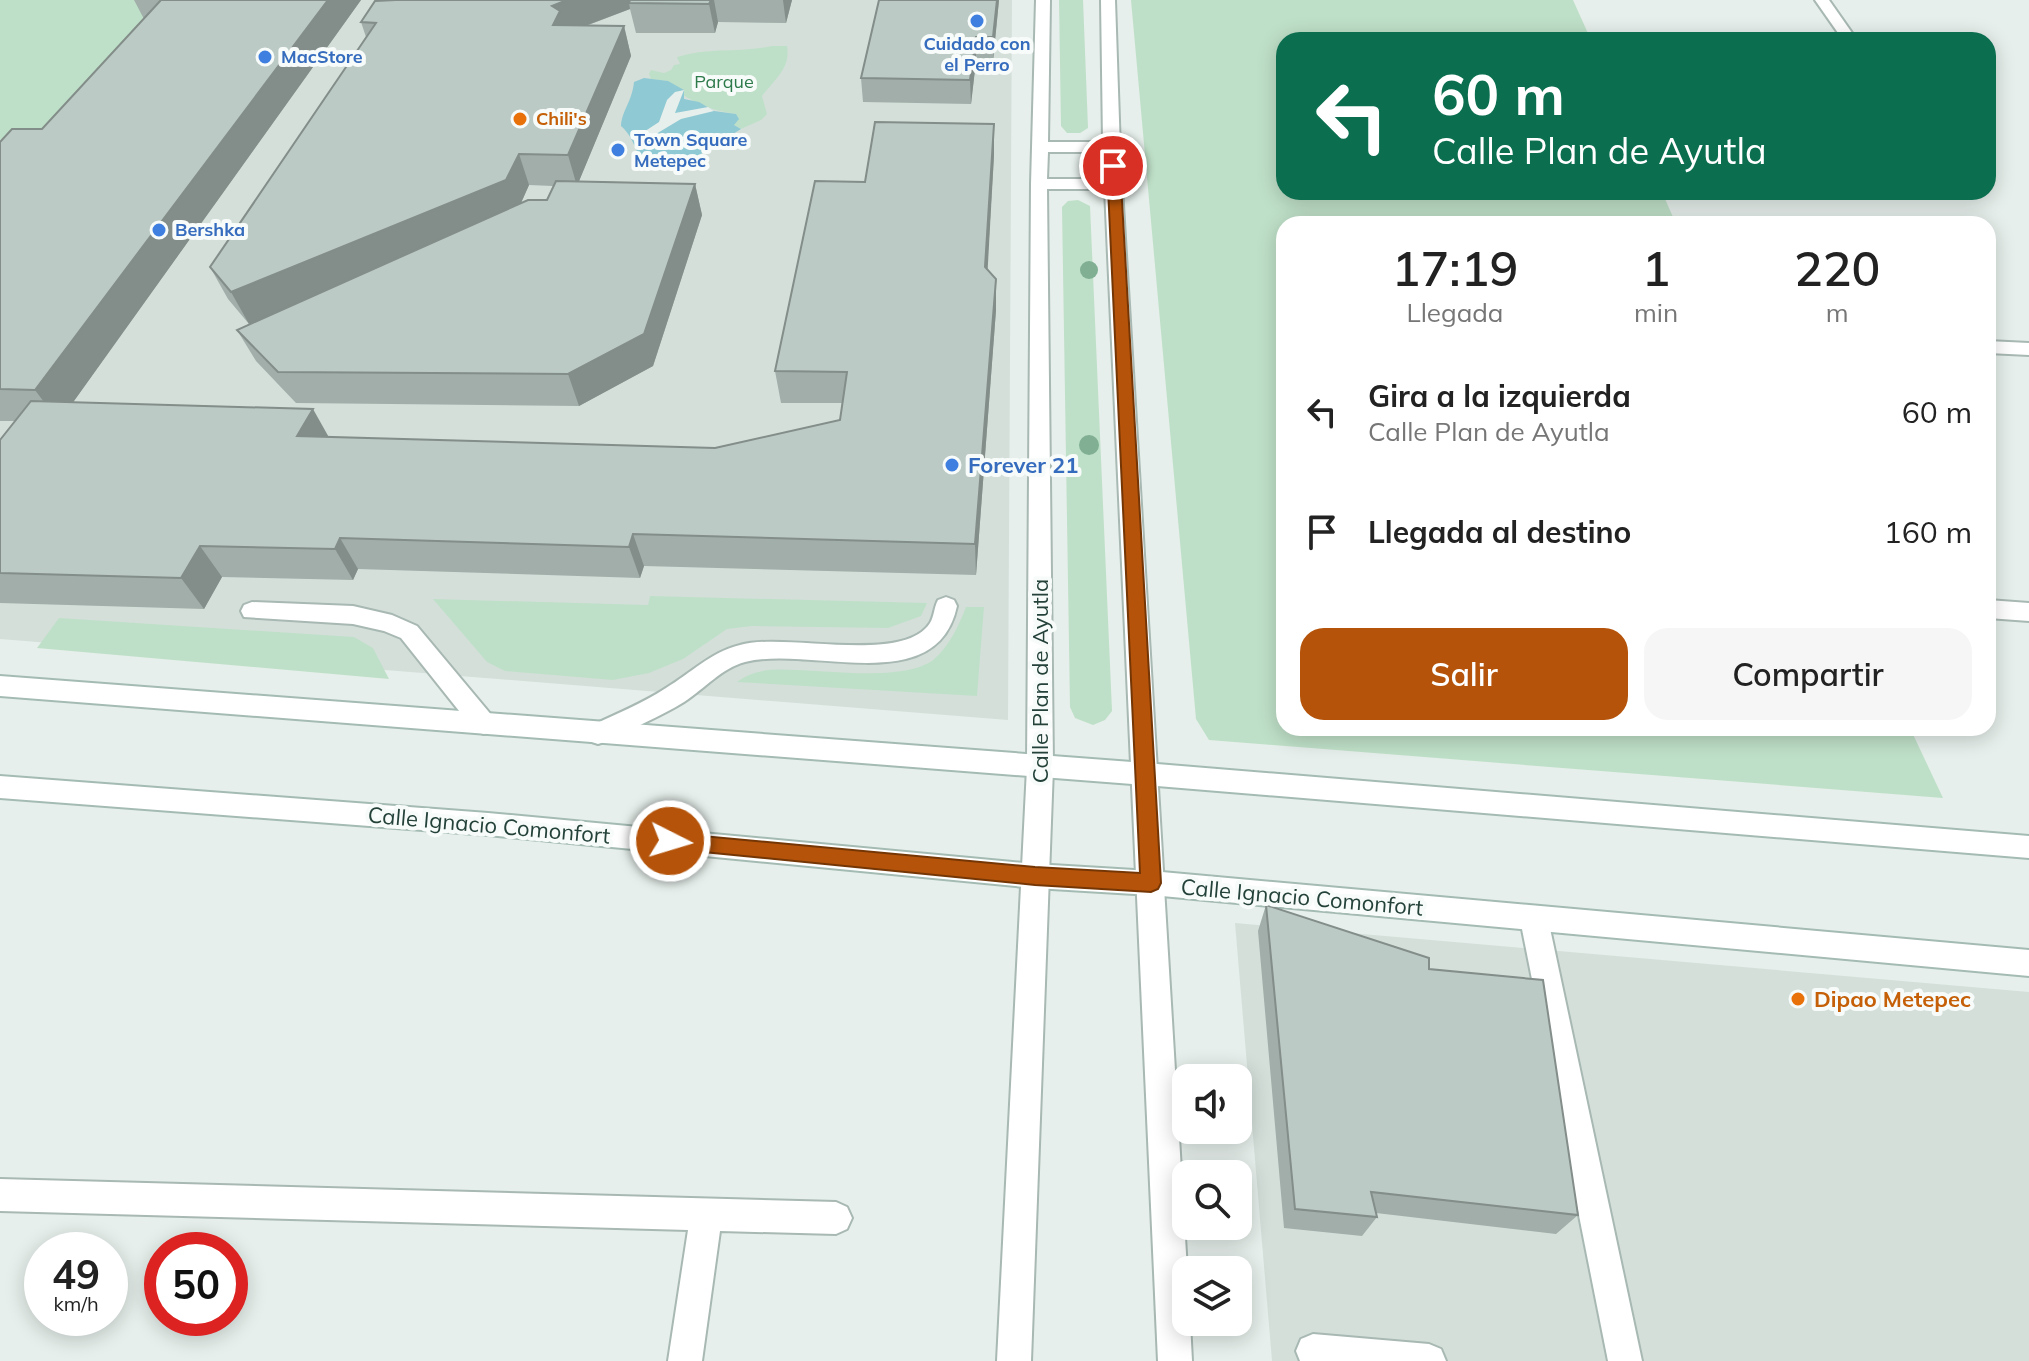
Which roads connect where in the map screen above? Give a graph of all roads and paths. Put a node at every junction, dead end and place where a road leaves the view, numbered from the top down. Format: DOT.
graph roads {
  1 [pos="1043,0"];
  2 [pos="1108,0"];
  3 [pos="1822,0"];
  4 [pos="1844,32"];
  5 [pos="1040,147"];
  6 [pos="1111,147"];
  7 [pos="1039,184"];
  8 [pos="1116,184"];
  9 [pos="1996,347"];
  10 [pos="2029,349"];
  11 [pos="946,606"];
  12 [pos="1996,610"];
  13 [pos="252,611"];
  14 [pos="2029,612"];
  15 [pos="0,686"];
  16 [pos="484,724"];
  17 [pos="598,734"];
  18 [pos="1040,768"];
  19 [pos="1145,774"];
  20 [pos="0,787"];
  21 [pos="2029,847"];
  22 [pos="1035,876"];
  23 [pos="1151,883"];
  24 [pos="1534,919"];
  25 [pos="2029,963"];
  26 [pos="0,1195"];
  27 [pos="706,1215"];
  28 [pos="836,1218"];
  29 [pos="1313,1351"];
  30 [pos="685,1361"];
  31 [pos="1014,1361"];
  32 [pos="1175,1361"];
  33 [pos="1429,1361"];
  34 [pos="1625,1361"];
  1 -- 5 [label="street, Calle Plan de Ayutla"];
  2 -- 6 [label="street"];
  3 -- 4 [label="street"];
  5 -- 6 [label="street"];
  5 -- 7 [label="street, Calle Plan de Ayutla"];
  6 -- 8 [label="street"];
  7 -- 8 [label="street"];
  7 -- 18 [label="street, Calle Plan de Ayutla"];
  8 -- 19 [label="street"];
  9 -- 10 [label="street"];
  11 -- 17 [label="street"];
  12 -- 14 [label="street"];
  13 -- 16 [label="street"];
  15 -- 16 [label="street"];
  16 -- 17 [label="street"];
  17 -- 18 [label="street"];
  18 -- 19 [label="street"];
  18 -- 22 [label="street, Calle Plan de Ayutla"];
  19 -- 21 [label="street"];
  19 -- 23 [label="street"];
  20 -- 22 [label="street, Calle Ignacio Comonfort"];
  22 -- 23 [label="street, Calle Ignacio Comonfort"];
  22 -- 31 [label="street, Calle Plan de Ayutla"];
  23 -- 24 [label="street, Calle Ignacio Comonfort"];
  23 -- 32 [label="street"];
  24 -- 25 [label="street, Calle Ignacio Comonfort"];
  24 -- 34 [label="street"];
  26 -- 27 [label="street"];
  27 -- 28 [label="street"];
  27 -- 30 [label="street"];
  29 -- 33 [label="street"];
}
